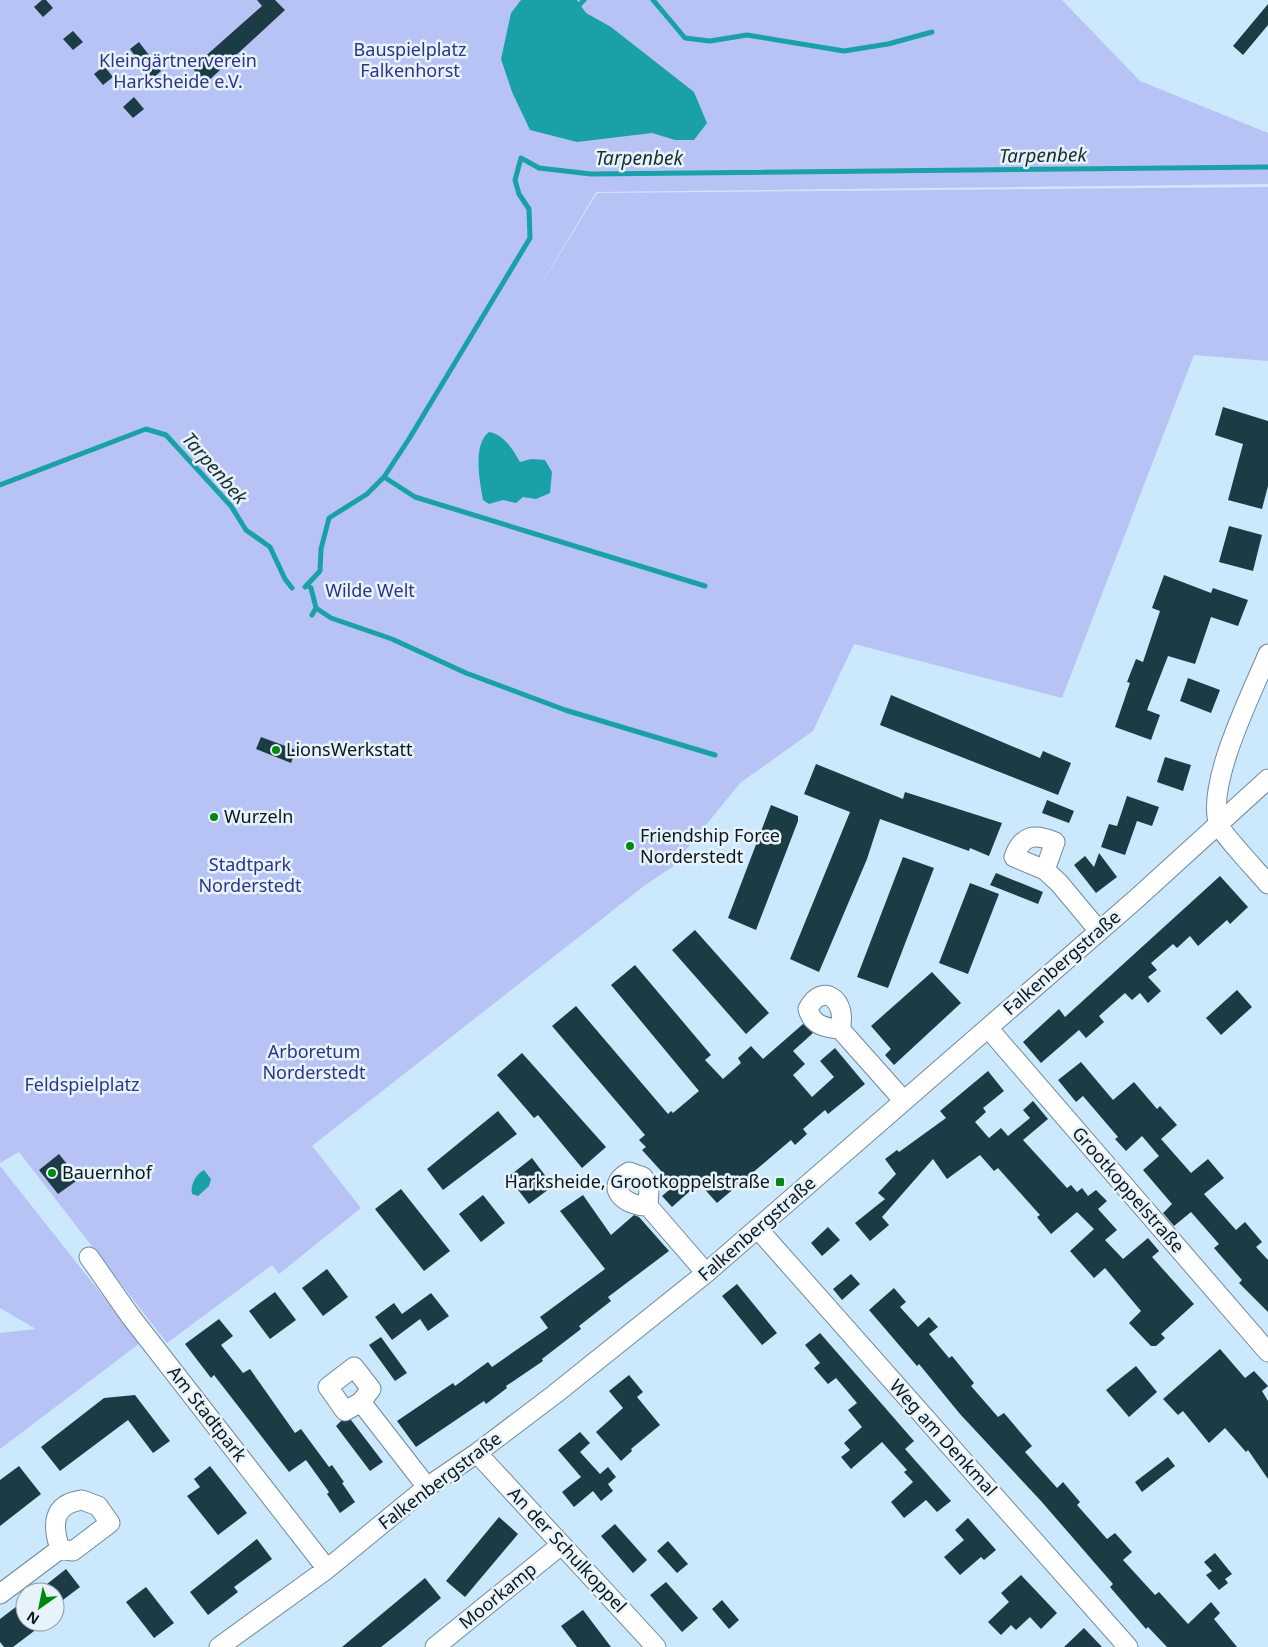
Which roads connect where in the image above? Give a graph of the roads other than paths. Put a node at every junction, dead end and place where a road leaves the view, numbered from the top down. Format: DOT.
graph roads {
  1 [pos="1268,654"];
  2 [pos="1268,779"];
  3 [pos="1219,826"];
  4 [pos="1045,870"];
  5 [pos="1268,884"];
  6 [pos="1099,931"];
  7 [pos="988,1028"];
  8 [pos="840,1029"];
  9 [pos="904,1101"];
  10 [pos="648,1206"];
  11 [pos="758,1229"];
  12 [pos="89,1257"];
  13 [pos="706,1274"];
  14 [pos="1268,1352"];
  15 [pos="361,1402"];
  16 [pos="478,1453"];
  17 [pos="427,1488"];
  18 [pos="560,1545"];
  19 [pos="60,1548"];
  20 [pos="327,1569"];
  21 [pos="0,1594"];
  22 [pos="219,1647"];
  23 [pos="435,1647"];
  24 [pos="656,1647"];
  25 [pos="1128,1647"];
  1 -- 3 [label="street"];
  2 -- 3 [label="street, Falkenbergstraße"];
  3 -- 5 [label="street"];
  3 -- 6 [label="street, Falkenbergstraße"];
  4 -- 6 [label="street"];
  6 -- 7 [label="street, Falkenbergstraße"];
  7 -- 9 [label="street, Falkenbergstraße"];
  7 -- 14 [label="street, Grootkoppelstraße"];
  8 -- 9 [label="street"];
  9 -- 11 [label="street, Falkenbergstraße"];
  10 -- 13 [label="street"];
  11 -- 13 [label="street, Falkenbergstraße"];
  11 -- 25 [label="street, Weg am Denkmal"];
  12 -- 20 [label="street, Am Stadtpark"];
  13 -- 16 [label="street, Falkenbergstraße"];
  15 -- 17 [label="street"];
  16 -- 17 [label="street, Falkenbergstraße"];
  16 -- 18 [label="street, An der Schulkoppel"];
  17 -- 20 [label="street, Falkenbergstraße"];
  18 -- 23 [label="street, Moorkamp"];
  18 -- 24 [label="street, An der Schulkoppel"];
  19 -- 21 [label="street"];
  20 -- 22 [label="street, Falkenbergstraße"];
}
